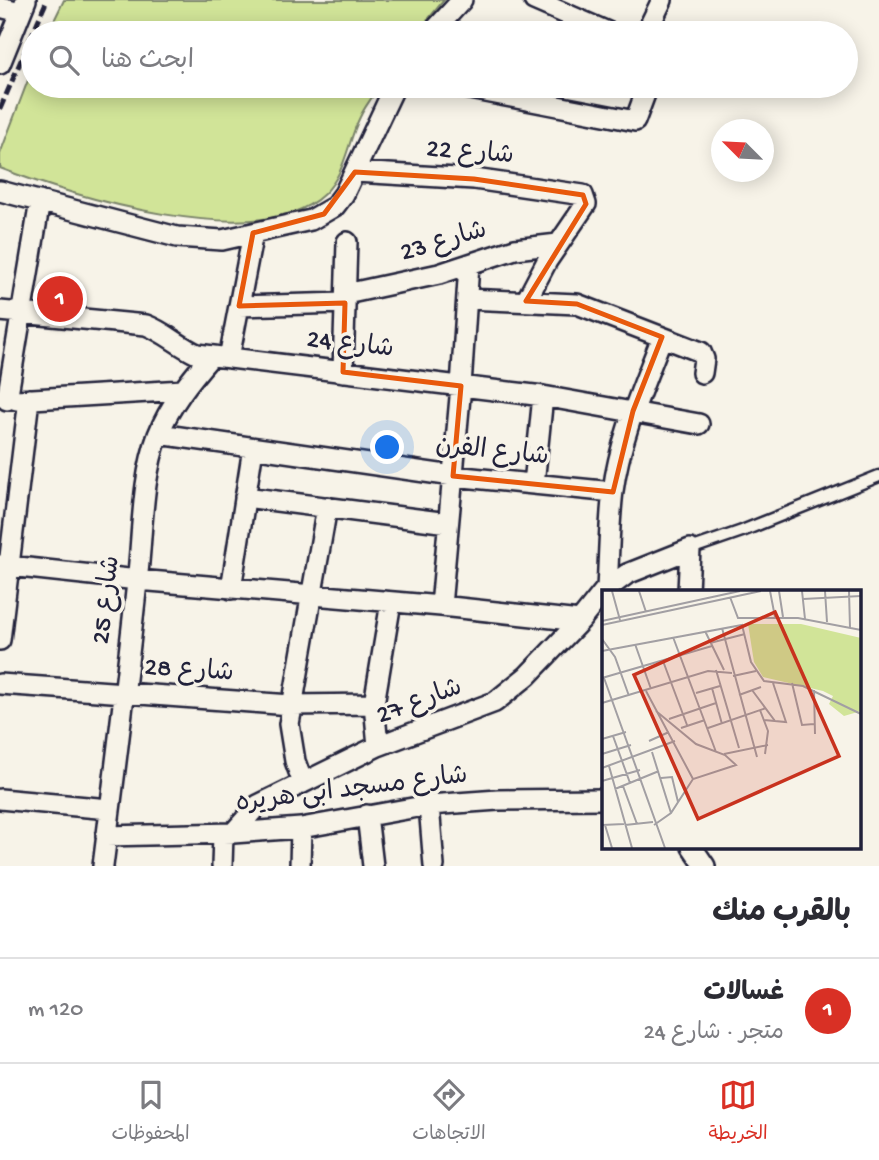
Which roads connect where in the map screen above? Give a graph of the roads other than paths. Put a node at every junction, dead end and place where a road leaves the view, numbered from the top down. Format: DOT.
graph roads {
  1 [pos="462,0"];
  2 [pos="534,0"];
  3 [pos="662,0"];
  4 [pos="23,6"];
  5 [pos="0,7"];
  6 [pos="443,21"];
  7 [pos="582,21"];
  8 [pos="652,21"];
  9 [pos="0,64"];
  10 [pos="389,98"];
  11 [pos="516,98"];
  12 [pos="644,98"];
  13 [pos="355,172"];
  14 [pos="0,191"];
  15 [pos="40,201"];
  16 [pos="253,233"];
  17 [pos="347,242"];
  18 [pos="558,244"];
  19 [pos="469,264"];
  20 [pos="345,298"];
  21 [pos="467,299"];
  22 [pos="526,301"];
  23 [pos="239,306"];
  24 [pos="0,311"];
  25 [pos="22,313"];
  26 [pos="662,337"];
  27 [pos="220,357"];
  28 [pos="343,372"];
  29 [pos="702,373"];
  30 [pos="461,386"];
  31 [pos="183,390"];
  32 [pos="543,396"];
  33 [pos="29,399"];
  34 [pos="4,400"];
  35 [pos="633,411"];
  36 [pos="699,424"];
  37 [pos="159,434"];
  38 [pos="253,448"];
  39 [pos="879,475"];
  40 [pos="453,476"];
  41 [pos="534,484"];
  42 [pos="613,492"];
  43 [pos="245,497"];
  44 [pos="327,507"];
  45 [pos="448,523"];
  46 [pos="691,550"];
  47 [pos="5,565"];
  48 [pos="138,580"];
  49 [pos="231,589"];
  50 [pos="605,590"];
  51 [pos="688,590"];
  52 [pos="602,594"];
  53 [pos="312,596"];
  54 [pos="391,602"];
  55 [pos="441,606"];
  56 [pos="580,621"];
  57 [pos="0,640"];
  58 [pos="0,684"];
  59 [pos="123,693"];
  60 [pos="374,704"];
  61 [pos="291,705"];
  62 [pos="378,746"];
  63 [pos="303,783"];
  64 [pos="0,799"];
  65 [pos="602,799"];
  66 [pos="429,805"];
  67 [pos="109,809"];
  68 [pos="367,815"];
  69 [pos="301,828"];
  70 [pos="228,833"];
  71 [pos="106,836"];
  72 [pos="693,848"];
  73 [pos="103,866"];
  74 [pos="222,866"];
  75 [pos="300,866"];
  76 [pos="373,866"];
  77 [pos="434,866"];
  78 [pos="705,866"];
  1 -- 6 [label="street"];
  2 -- 7 [label="street"];
  3 -- 8 [label="street"];
  4 -- 5 [label="street"];
  4 -- 9 [label="street"];
  10 -- 13 [label="street"];
  11 -- 12 [label="street"];
  13 -- 16 [label="street"];
  13 -- 18 [label="street, شارع 22"];
  14 -- 15 [label="street"];
  15 -- 16 [label="street"];
  15 -- 25 [label="street"];
  16 -- 23 [label="street"];
  17 -- 20 [label="street"];
  18 -- 19 [label="street, شارع 23"];
  18 -- 22 [label="street"];
  19 -- 20 [label="street, شارع 23"];
  19 -- 21 [label="street"];
  20 -- 23 [label="street, شارع 23"];
  20 -- 28 [label="street"];
  21 -- 22 [label="street"];
  21 -- 30 [label="street"];
  22 -- 26 [label="street"];
  23 -- 27 [label="street"];
  24 -- 25 [label="street, شارع 24"];
  25 -- 27 [label="street, شارع 24"];
  25 -- 34 [label="street"];
  26 -- 29 [label="street"];
  26 -- 35 [label="street"];
  27 -- 28 [label="street, شارع 24"];
  27 -- 31 [label="street, شارع 25"];
  28 -- 30 [label="street, شارع 24"];
  30 -- 32 [label="street, شارع 24"];
  30 -- 40 [label="street"];
  31 -- 33 [label="street"];
  31 -- 37 [label="street, شارع 25"];
  32 -- 35 [label="street, شارع 24"];
  32 -- 41 [label="street"];
  33 -- 34 [label="street"];
  33 -- 47 [label="street"];
  35 -- 36 [label="street, شارع 24"];
  35 -- 42 [label="street"];
  37 -- 38 [label="street, شارع الفرن"];
  37 -- 48 [label="street, شارع 25"];
  38 -- 40 [label="street, شارع الفرن"];
  38 -- 43 [label="street"];
  39 -- 46 [label="lane"];
  40 -- 41 [label="street, شارع الفرن"];
  40 -- 45 [label="street"];
  41 -- 42 [label="street, شارع الفرن"];
  42 -- 50 [label="street"];
  43 -- 44 [label="street"];
  43 -- 49 [label="street"];
  44 -- 45 [label="street"];
  44 -- 53 [label="street"];
  45 -- 55 [label="street"];
  46 -- 50 [label="street, شارع 27"];
  46 -- 51 [label="street"];
  47 -- 48 [label="street"];
  47 -- 57 [label="street"];
  48 -- 49 [label="street"];
  48 -- 59 [label="street, شارع 25"];
  49 -- 53 [label="street"];
  52 -- 56 [label="street, شارع 27"];
  53 -- 54 [label="street"];
  53 -- 61 [label="street"];
  54 -- 55 [label="street"];
  54 -- 60 [label="street"];
  55 -- 56 [label="street"];
  56 -- 62 [label="street, شارع 27"];
  58 -- 59 [label="street, شارع 28"];
  59 -- 61 [label="street, شارع 28"];
  59 -- 67 [label="street, شارع 25"];
  60 -- 61 [label="street, شارع 28"];
  60 -- 62 [label="street"];
  61 -- 63 [label="street"];
  62 -- 63 [label="street, شارع 27"];
  63 -- 70 [label="street, شارع 27"];
  64 -- 67 [label="street"];
  65 -- 66 [label="street, شارع مسجد ابى هريره"];
  66 -- 68 [label="street, شارع مسجد ابى هريره"];
  66 -- 77 [label="street"];
  67 -- 71 [label="street, شارع 25"];
  68 -- 69 [label="street, شارع مسجد ابى هريره"];
  68 -- 76 [label="street"];
  69 -- 70 [label="street, شارع مسجد ابى هريره"];
  69 -- 75 [label="street"];
  70 -- 71 [label="street, شارع مسجد ابى هريره"];
  70 -- 74 [label="street"];
  71 -- 73 [label="street, شارع 25"];
  72 -- 78 [label="street"];
}
